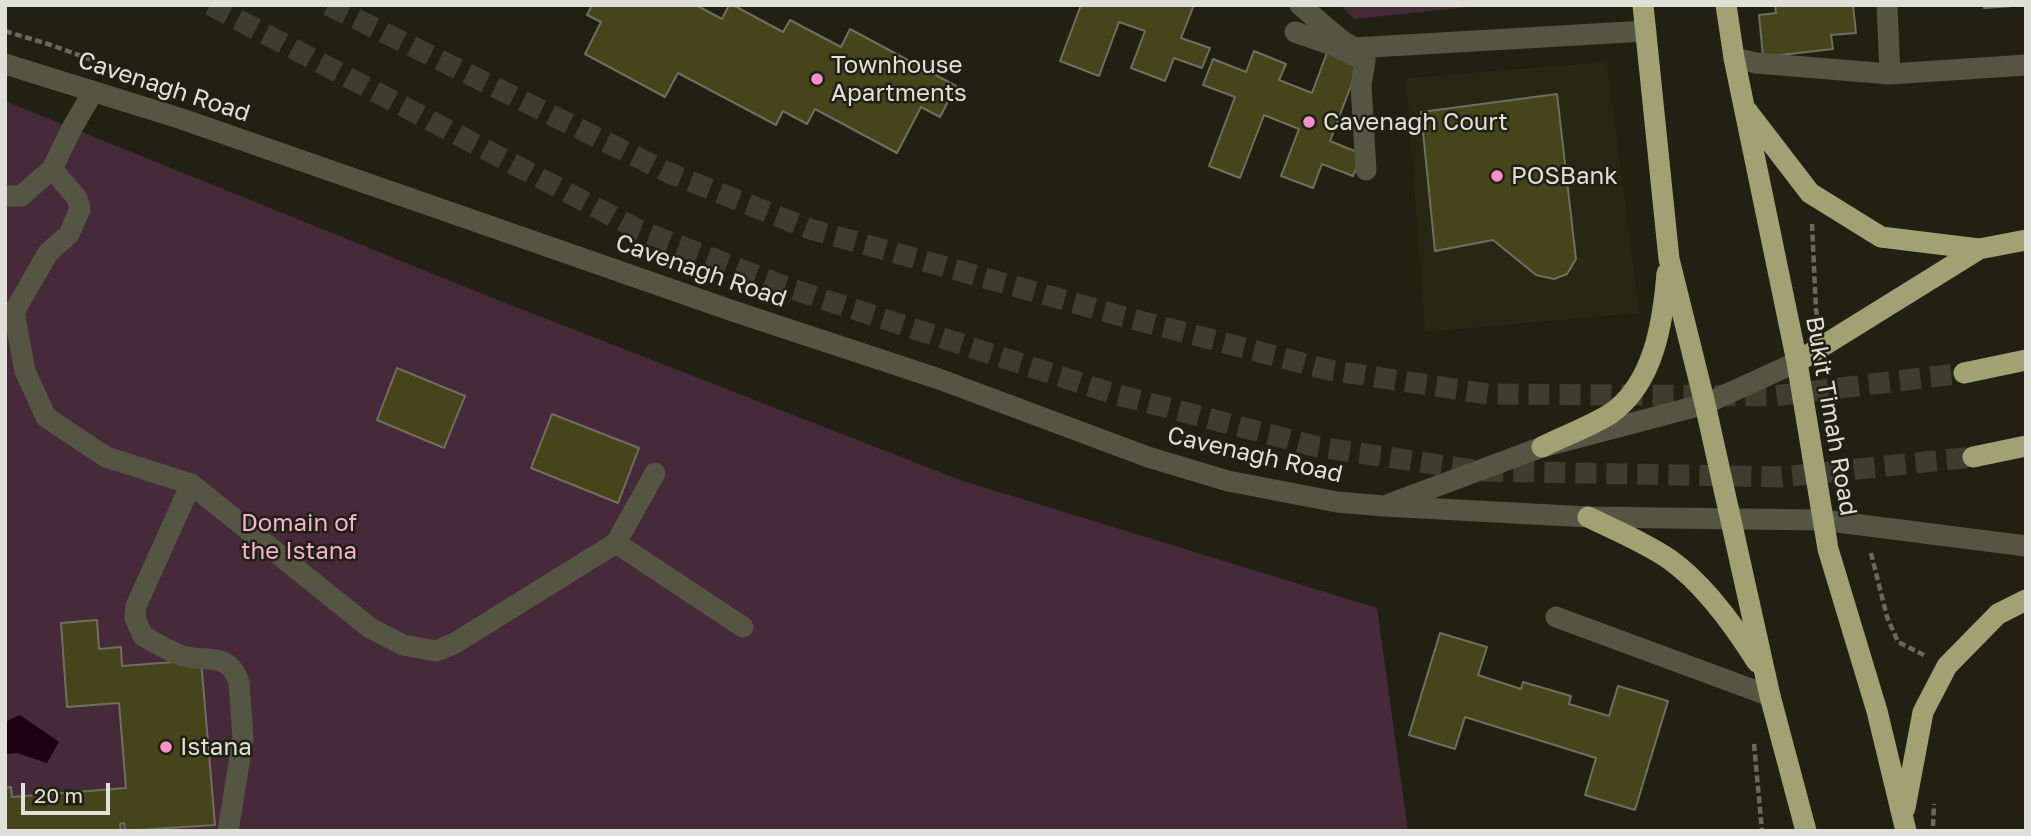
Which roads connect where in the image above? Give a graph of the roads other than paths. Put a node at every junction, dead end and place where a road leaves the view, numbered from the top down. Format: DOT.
graph roads {
  1 [pos="1300,5"];
  2 [pos="1643,5"];
  3 [pos="1727,5"];
  4 [pos="1886,5"];
  5 [pos="1646,31"];
  6 [pos="1295,32"];
  7 [pos="1337,42"];
  8 [pos="1734,58"];
  9 [pos="5,64"];
  10 [pos="2026,65"];
  11 [pos="1890,74"];
  12 [pos="93,92"];
  13 [pos="1744,107"];
  14 [pos="52,169"];
  15 [pos="1366,170"];
  16 [pos="5,196"];
  17 [pos="2026,240"];
  18 [pos="1979,250"];
  19 [pos="1669,259"];
  20 [pos="2026,360"];
  21 [pos="1797,362"];
  22 [pos="1964,373"];
  23 [pos="1705,404"];
  24 [pos="2026,446"];
  25 [pos="1542,447"];
  26 [pos="1973,457"];
  27 [pos="655,474"];
  28 [pos="191,484"];
  29 [pos="1384,506"];
  30 [pos="1588,517"];
  31 [pos="1730,519"];
  32 [pos="1822,520"];
  33 [pos="616,543"];
  34 [pos="2026,545"];
  35 [pos="2026,600"];
  36 [pos="1556,617"];
  37 [pos="743,627"];
  38 [pos="1768,686"];
  39 [pos="1904,823"];
  40 [pos="228,831"];
  41 [pos="1806,831"];
  1 -- 7 [label="street"];
  2 -- 5 [label="highway"];
  3 -- 8 [label="highway, Bukit Timah Road"];
  4 -- 11 [label="street"];
  5 -- 7 [label="street"];
  5 -- 19 [label="highway"];
  6 -- 7 [label="street"];
  7 -- 15 [label="street"];
  8 -- 11 [label="street"];
  8 -- 13 [label="highway, Bukit Timah Road"];
  9 -- 12 [label="street, Cavenagh Road"];
  10 -- 11 [label="street"];
  12 -- 14 [label="street"];
  12 -- 29 [label="street, Cavenagh Road"];
  13 -- 18 [label="highway"];
  13 -- 21 [label="highway, Bukit Timah Road"];
  14 -- 16 [label="street"];
  14 -- 28 [label="street"];
  17 -- 18 [label="highway"];
  18 -- 21 [label="highway"];
  19 -- 23 [label="highway"];
  19 -- 25 [label="highway"];
  20 -- 22 [label="highway"];
  21 -- 23 [label="street, Cavenagh Road"];
  21 -- 32 [label="highway, Bukit Timah Road"];
  23 -- 25 [label="street, Cavenagh Road"];
  23 -- 31 [label="highway"];
  24 -- 26 [label="highway"];
  25 -- 29 [label="street, Cavenagh Road"];
  27 -- 33 [label="street"];
  28 -- 33 [label="street"];
  28 -- 40 [label="street"];
  29 -- 30 [label="street, Cavenagh Road"];
  30 -- 31 [label="street, Cavenagh Road"];
  30 -- 38 [label="highway"];
  31 -- 32 [label="street, Cavenagh Road"];
  31 -- 38 [label="highway"];
  32 -- 34 [label="street, Cavenagh Road"];
  32 -- 39 [label="highway, Bukit Timah Road"];
  33 -- 37 [label="street"];
  35 -- 39 [label="highway"];
  36 -- 38 [label="street"];
  38 -- 41 [label="highway"];
}
